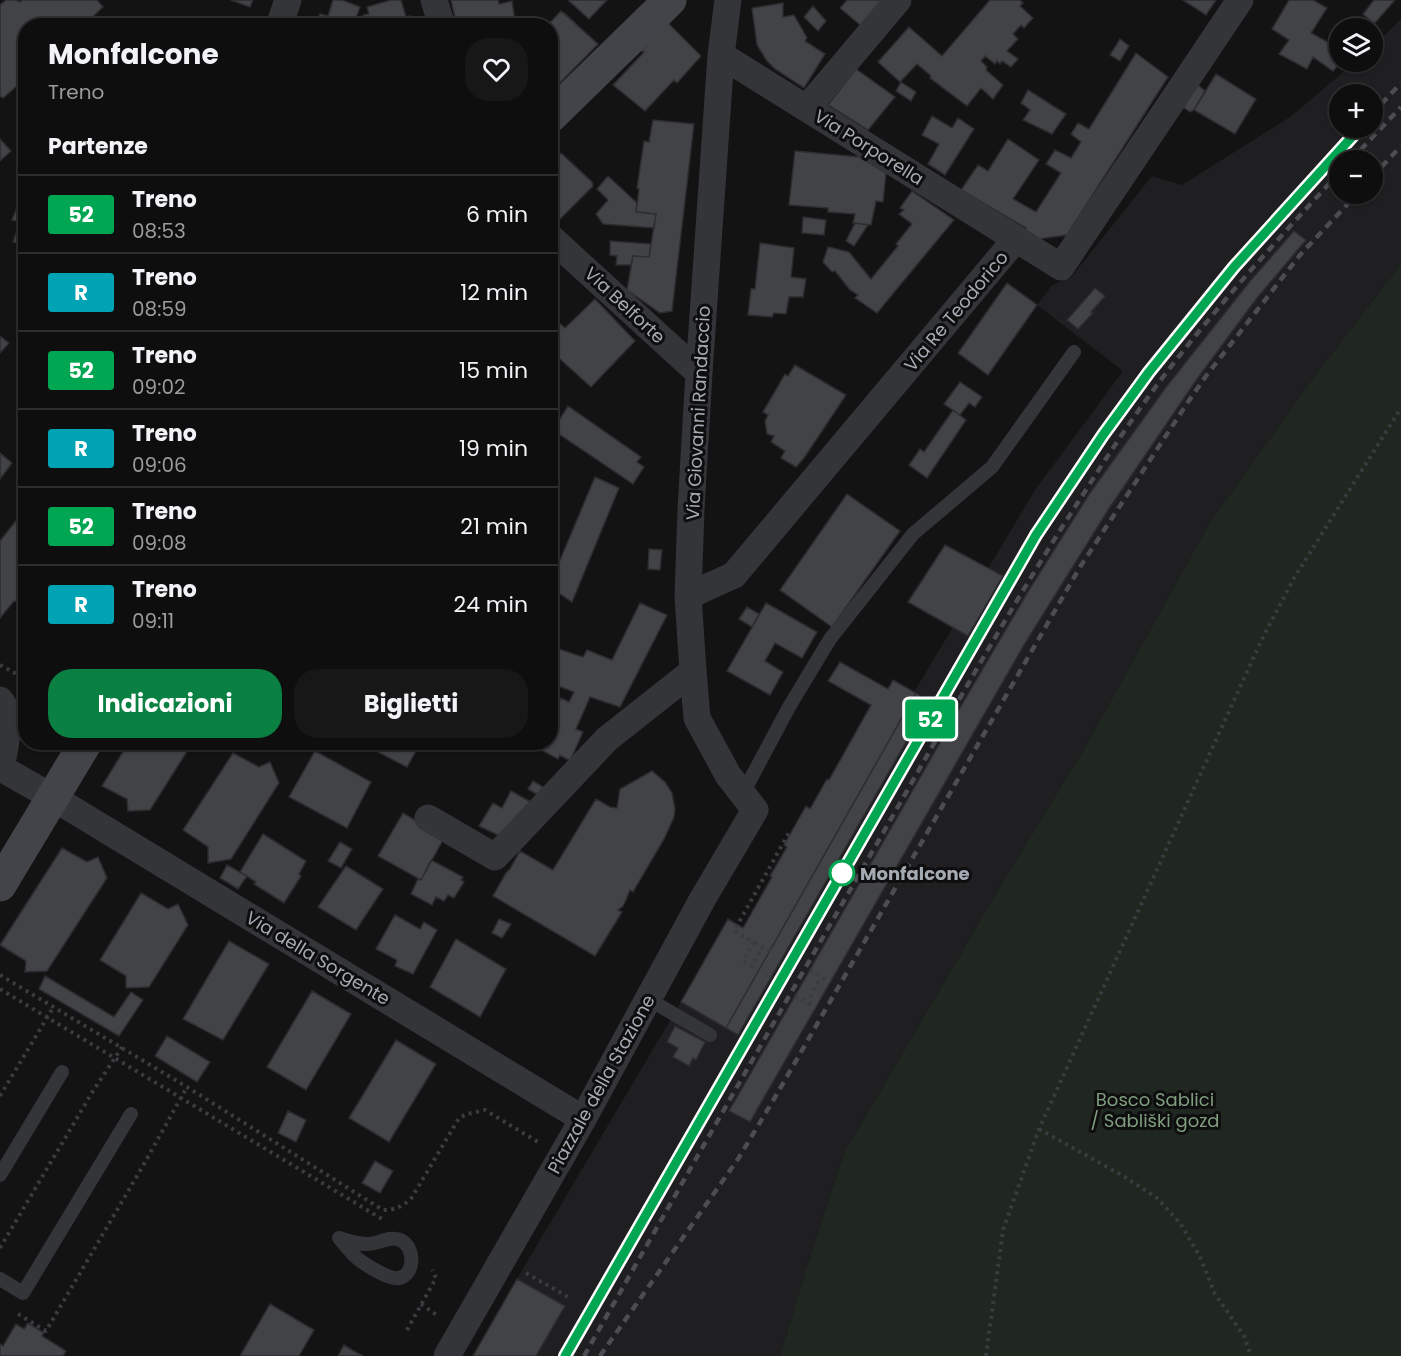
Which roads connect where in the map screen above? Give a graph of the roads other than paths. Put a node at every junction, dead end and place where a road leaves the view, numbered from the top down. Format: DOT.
graph roads {
  1 [pos="288,0"];
  2 [pos="434,0"];
  3 [pos="670,0"];
  4 [pos="728,0"];
  5 [pos="898,0"];
  6 [pos="1240,0"];
  7 [pos="282,18"];
  8 [pos="440,18"];
  9 [pos="721,55"];
  10 [pos="807,108"];
  11 [pos="558,109"];
  12 [pos="1016,239"];
  13 [pos="558,244"];
  14 [pos="1074,352"];
  15 [pos="699,373"];
  16 [pos="688,596"];
  17 [pos="693,671"];
  18 [pos="0,700"];
  19 [pos="81,750"];
  20 [pos="1,772"];
  21 [pos="52,797"];
  22 [pos="748,802"];
  23 [pos="428,818"];
  24 [pos="0,885"];
  25 [pos="648,999"];
  26 [pos="710,1035"];
  27 [pos="62,1072"];
  28 [pos="131,1114"];
  29 [pos="583,1119"];
  30 [pos="0,1175"];
  31 [pos="339,1238"];
  32 [pos="0,1279"];
  33 [pos="447,1356"];
  1 -- 7 [label="street"];
  2 -- 8 [label="street"];
  3 -- 11 [label="street"];
  4 -- 9 [label="street, Via Giovanni Randaccio"];
  5 -- 10 [label="street"];
  6 -- 12 [label="street, Via Re Teodorico"];
  9 -- 10 [label="street, Via Porporella"];
  9 -- 15 [label="street, Via Giovanni Randaccio"];
  10 -- 12 [label="street, Via Porporella"];
  12 -- 16 [label="street, Via Re Teodorico"];
  13 -- 15 [label="street, Via Belforte"];
  14 -- 22 [label="lane"];
  15 -- 16 [label="street, Via Giovanni Randaccio"];
  16 -- 17 [label="street, Via Giovanni Randaccio"];
  17 -- 22 [label="street, Via Giovanni Randaccio"];
  17 -- 23 [label="street"];
  18 -- 20 [label="street"];
  19 -- 21 [label="street"];
  20 -- 21 [label="street, Via della Sorgente"];
  21 -- 24 [label="street"];
  21 -- 29 [label="street, Via della Sorgente"];
  22 -- 25 [label="street, Piazzale della Stazione"];
  25 -- 26 [label="lane"];
  25 -- 29 [label="street, Piazzale della Stazione"];
  27 -- 30 [label="lane"];
  28 -- 32 [label="lane"];
  29 -- 33 [label="street, Piazzale della Stazione"];
  31 -- 31 [label="lane"];
}
